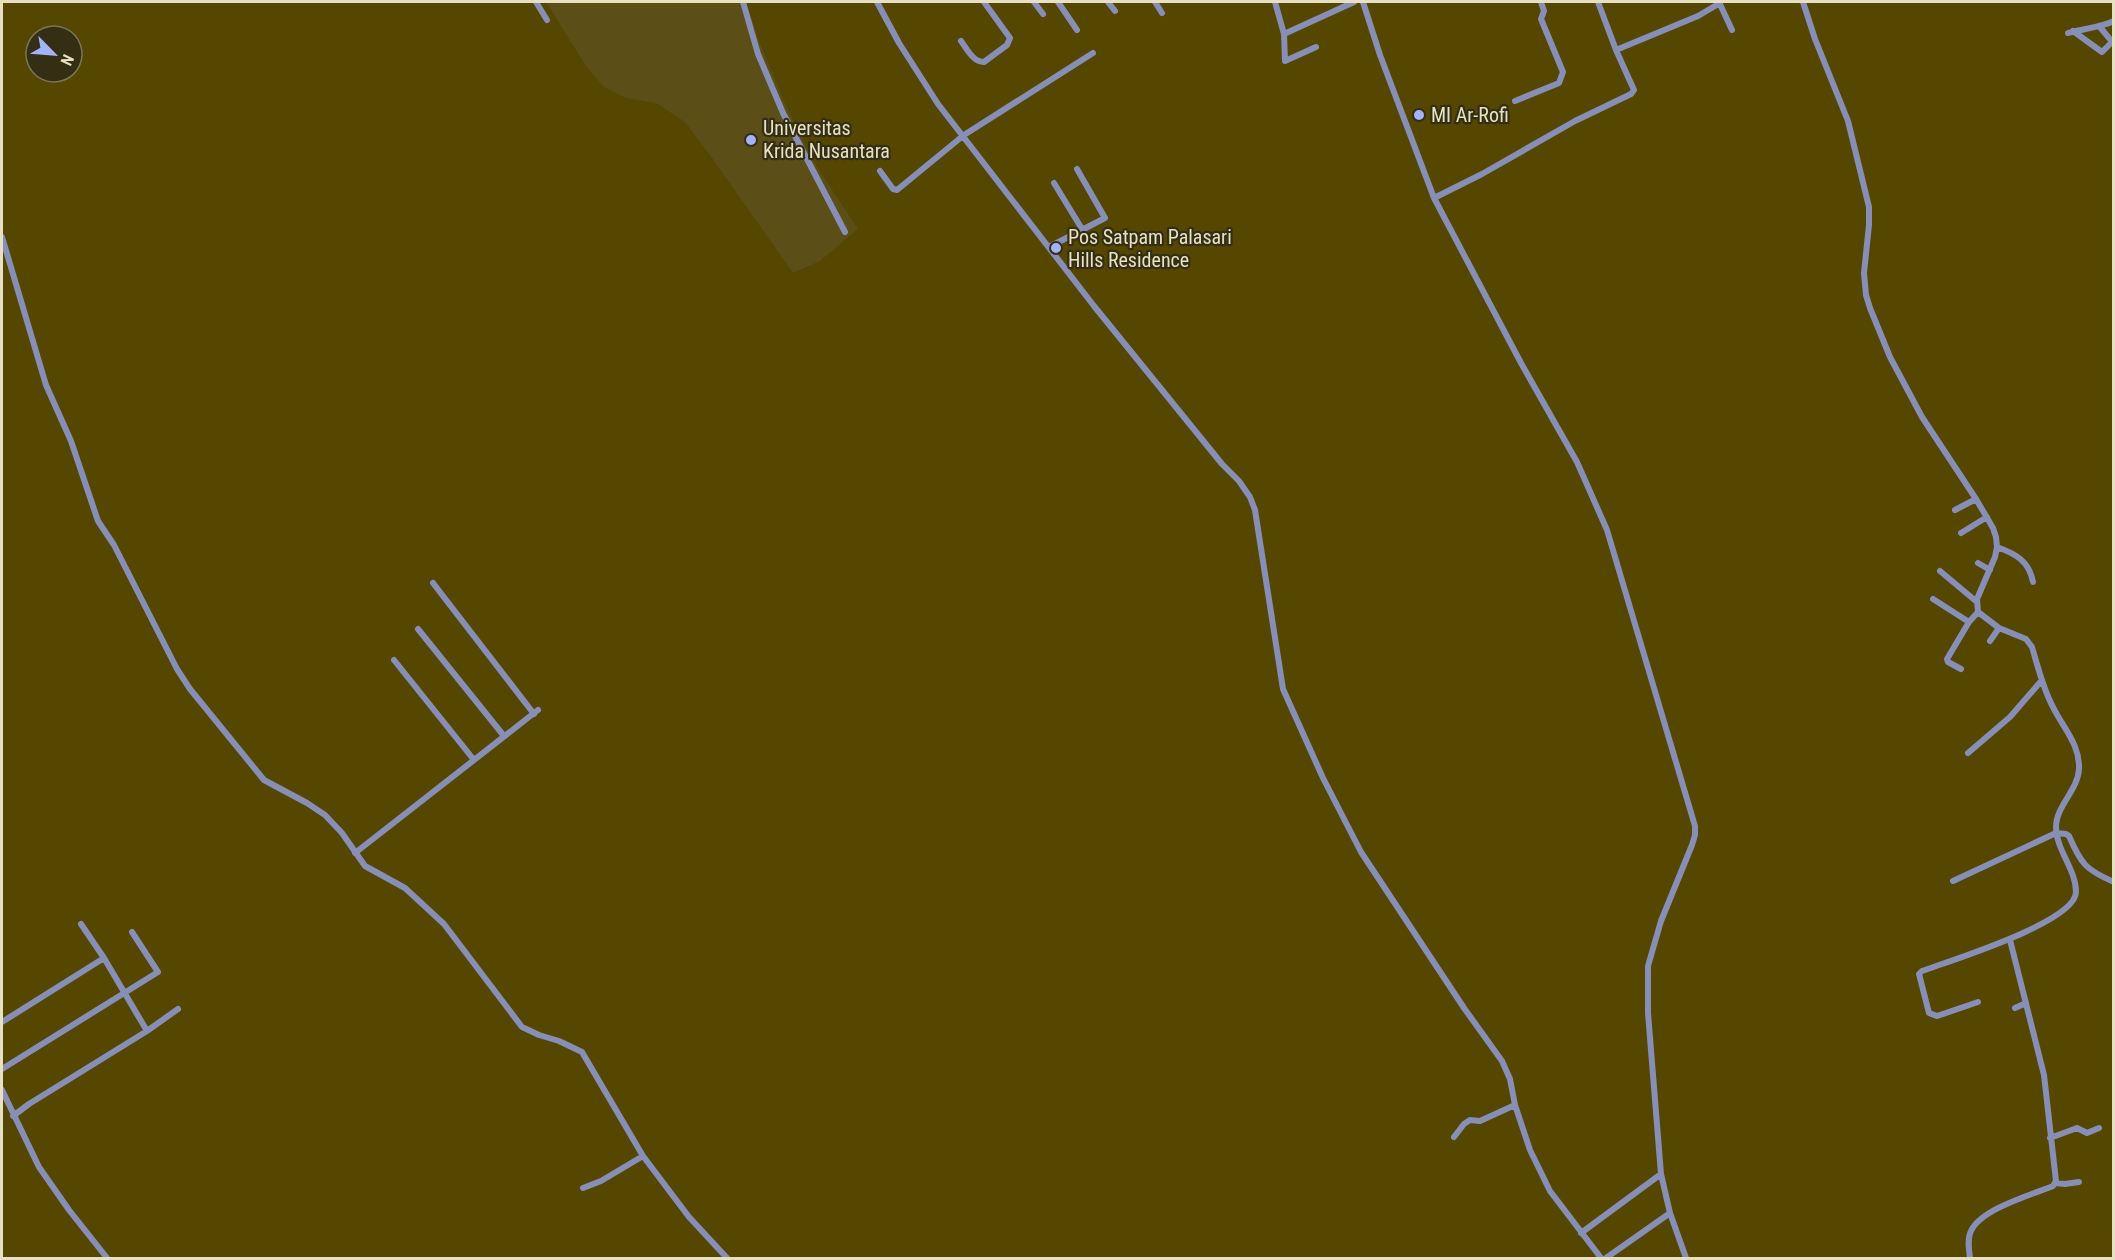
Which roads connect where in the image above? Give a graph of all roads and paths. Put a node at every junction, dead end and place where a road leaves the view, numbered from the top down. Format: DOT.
graph roads {
  1 [pos="536,2"];
  2 [pos="743,2"];
  3 [pos="878,2"];
  4 [pos="984,2"];
  5 [pos="1034,2"];
  6 [pos="1058,2"];
  7 [pos="1108,2"];
  8 [pos="1155,2"];
  9 [pos="1275,2"];
  10 [pos="1354,2"];
  11 [pos="1363,2"];
  12 [pos="1541,2"];
  13 [pos="1598,2"];
  14 [pos="1720,2"];
  15 [pos="1803,2"];
  16 [pos="1115,11"];
  17 [pos="1043,14"];
  18 [pos="1162,14"];
  19 [pos="547,20"];
  20 [pos="2114,21"];
  21 [pos="2099,26"];
  22 [pos="1077,30"];
  23 [pos="1732,30"];
  24 [pos="1284,34"];
  25 [pos="961,41"];
  26 [pos="2113,43"];
  27 [pos="1316,47"];
  28 [pos="1616,50"];
  29 [pos="1093,53"];
  30 [pos="1515,101"];
  31 [pos="964,135"];
  32 [pos="1077,169"];
  33 [pos="880,171"];
  34 [pos="1054,183"];
  35 [pos="1434,198"];
  36 [pos="1082,229"];
  37 [pos="845,232"];
  38 [pos="2,237"];
  39 [pos="1049,247"];
  40 [pos="1976,499"];
  41 [pos="1955,510"];
  42 [pos="1987,517"];
  43 [pos="1961,533"];
  44 [pos="1997,546"];
  45 [pos="1978,563"];
  46 [pos="1990,570"];
  47 [pos="1940,571"];
  48 [pos="2033,582"];
  49 [pos="432,583"];
  50 [pos="1933,599"];
  51 [pos="1977,602"];
  52 [pos="1978,612"];
  53 [pos="1969,622"];
  54 [pos="1999,628"];
  55 [pos="418,629"];
  56 [pos="1990,640"];
  57 [pos="394,660"];
  58 [pos="1961,669"];
  59 [pos="2042,680"];
  60 [pos="504,736"];
  61 [pos="1968,753"];
  62 [pos="474,760"];
  63 [pos="2056,833"];
  64 [pos="355,853"];
  65 [pos="1953,880"];
  66 [pos="2114,882"];
  67 [pos="81,924"];
  68 [pos="132,932"];
  69 [pos="2010,940"];
  70 [pos="104,958"];
  71 [pos="125,994"];
  72 [pos="1978,1002"];
  73 [pos="2026,1003"];
  74 [pos="2015,1008"];
  75 [pos="178,1009"];
  76 [pos="2,1022"];
  77 [pos="147,1031"];
  78 [pos="2,1069"];
  79 [pos="2,1090"];
  80 [pos="1515,1105"];
  81 [pos="13,1116"];
  82 [pos="2099,1128"];
  83 [pos="1454,1137"];
  84 [pos="2050,1138"];
  85 [pos="642,1156"];
  86 [pos="1661,1174"];
  87 [pos="2079,1182"];
  88 [pos="2055,1183"];
  89 [pos="583,1188"];
  90 [pos="1670,1214"];
  91 [pos="1581,1233"];
  92 [pos="107,1258"];
  93 [pos="727,1258"];
  94 [pos="1601,1258"];
  95 [pos="1606,1258"];
  96 [pos="1686,1258"];
  97 [pos="1970,1258"];
  1 -- 19 [label="street"];
  2 -- 37 [label="street"];
  3 -- 31 [label="street"];
  4 -- 25 [label="street"];
  5 -- 17 [label="street"];
  6 -- 22 [label="street"];
  7 -- 16 [label="street"];
  8 -- 18 [label="street"];
  9 -- 24 [label="street"];
  10 -- 24 [label="street"];
  11 -- 35 [label="street"];
  12 -- 30 [label="street"];
  13 -- 28 [label="street"];
  14 -- 23 [label="street"];
  14 -- 28 [label="street"];
  15 -- 40 [label="street"];
  20 -- 21 [label="street"];
  21 -- 26 [label="street"];
  21 -- 26 [label="street"];
  24 -- 27 [label="street"];
  28 -- 35 [label="street"];
  29 -- 31 [label="street"];
  31 -- 33 [label="street"];
  31 -- 39 [label="street"];
  32 -- 36 [label="street"];
  34 -- 36 [label="street"];
  35 -- 86 [label="street"];
  36 -- 39 [label="street"];
  38 -- 64 [label="street"];
  39 -- 80 [label="street"];
  40 -- 41 [label="street"];
  40 -- 42 [label="street"];
  42 -- 43 [label="street"];
  42 -- 44 [label="street"];
  44 -- 46 [label="street"];
  44 -- 48 [label="street"];
  45 -- 46 [label="street"];
  46 -- 51 [label="street"];
  47 -- 51 [label="street"];
  49 -- 60 [label="street"];
  50 -- 53 [label="street"];
  51 -- 52 [label="street"];
  52 -- 53 [label="street"];
  52 -- 54 [label="street"];
  53 -- 58 [label="street"];
  54 -- 56 [label="street"];
  54 -- 59 [label="street"];
  55 -- 60 [label="street"];
  57 -- 62 [label="street"];
  59 -- 61 [label="street"];
  59 -- 63 [label="street"];
  60 -- 62 [label="street"];
  62 -- 64 [label="street"];
  63 -- 65 [label="street"];
  63 -- 66 [label="street"];
  63 -- 69 [label="street"];
  64 -- 85 [label="street"];
  67 -- 70 [label="street"];
  68 -- 71 [label="street"];
  69 -- 72 [label="street"];
  69 -- 73 [label="street"];
  70 -- 71 [label="street"];
  70 -- 76 [label="street"];
  71 -- 77 [label="street"];
  71 -- 78 [label="street"];
  73 -- 74 [label="street"];
  73 -- 84 [label="street"];
  75 -- 77 [label="street"];
  77 -- 81 [label="street"];
  79 -- 81 [label="street"];
  80 -- 83 [label="street"];
  80 -- 91 [label="street"];
  81 -- 92 [label="street"];
  82 -- 84 [label="street"];
  84 -- 88 [label="street"];
  85 -- 89 [label="street"];
  85 -- 93 [label="street"];
  86 -- 90 [label="street"];
  86 -- 91 [label="street"];
  87 -- 88 [label="street"];
  88 -- 97 [label="street"];
  90 -- 95 [label="street"];
  90 -- 96 [label="street"];
  91 -- 94 [label="street"];
}
